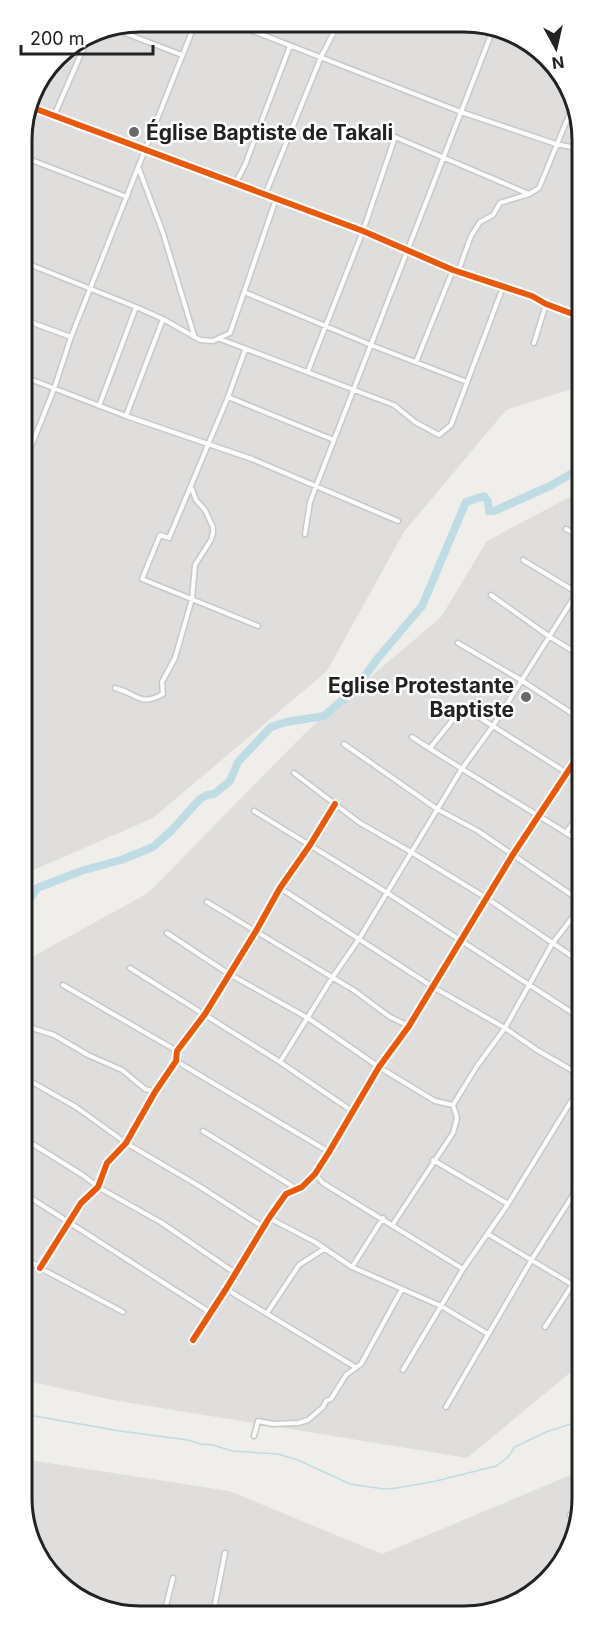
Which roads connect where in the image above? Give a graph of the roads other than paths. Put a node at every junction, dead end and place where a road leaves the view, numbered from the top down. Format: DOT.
graph roads {
  1 [pos="191,32"];
  2 [pos="255,32"];
  3 [pos="334,32"];
  4 [pos="124,33"];
  5 [pos="491,35"];
  6 [pos="290,46"];
  7 [pos="84,48"];
  8 [pos="182,55"];
  9 [pos="321,57"];
  10 [pos="36,109"];
  11 [pos="461,112"];
  12 [pos="569,113"];
  13 [pos="54,116"];
  14 [pos="556,144"];
  15 [pos="572,147"];
  16 [pos="145,150"];
  17 [pos="445,157"];
  18 [pos="32,160"];
  19 [pos="138,168"];
  20 [pos="235,184"];
  21 [pos="529,194"];
  22 [pos="265,196"];
  23 [pos="127,197"];
  24 [pos="276,199"];
  25 [pos="363,231"];
  26 [pos="409,251"];
  27 [pos="32,265"];
  28 [pos="455,271"];
  29 [pos="503,287"];
  30 [pos="91,289"];
  31 [pos="244,292"];
  32 [pos="546,304"];
  33 [pos="136,307"];
  34 [pos="572,314"];
  35 [pos="163,319"];
  36 [pos="32,323"];
  37 [pos="326,327"];
  38 [pos="71,337"];
  39 [pos="194,337"];
  40 [pos="220,339"];
  41 [pos="534,343"];
  42 [pos="371,345"];
  43 [pos="244,350"];
  44 [pos="416,362"];
  45 [pos="308,371"];
  46 [pos="32,380"];
  47 [pos="467,382"];
  48 [pos="54,389"];
  49 [pos="354,390"];
  50 [pos="228,397"];
  51 [pos="99,406"];
  52 [pos="126,417"];
  53 [pos="334,440"];
  54 [pos="32,444"];
  55 [pos="208,445"];
  56 [pos="316,487"];
  57 [pos="192,489"];
  58 [pos="398,522"];
  59 [pos="566,529"];
  60 [pos="572,532"];
  61 [pos="304,534"];
  62 [pos="523,560"];
  63 [pos="572,590"];
  64 [pos="491,595"];
  65 [pos="192,598"];
  66 [pos="572,604"];
  67 [pos="258,626"];
  68 [pos="550,637"];
  69 [pos="458,643"];
  70 [pos="572,650"];
  71 [pos="521,681"];
  72 [pos="115,688"];
  73 [pos="572,714"];
  74 [pos="493,726"];
  75 [pos="412,737"];
  76 [pos="344,744"];
  77 [pos="430,748"];
  78 [pos="572,765"];
  79 [pos="461,770"];
  80 [pos="294,773"];
  81 [pos="567,773"];
  82 [pos="335,804"];
  83 [pos="436,810"];
  84 [pos="254,811"];
  85 [pos="539,815"];
  86 [pos="572,824"];
  87 [pos="566,833"];
  88 [pos="572,837"];
  89 [pos="310,845"];
  90 [pos="411,852"];
  91 [pos="512,856"];
  92 [pos="280,888"];
  93 [pos="386,892"];
  94 [pos="572,896"];
  95 [pos="488,899"];
  96 [pos="207,902"];
  97 [pos="572,917"];
  98 [pos="256,931"];
  99 [pos="167,933"];
  100 [pos="359,939"];
  101 [pos="460,941"];
  102 [pos="552,944"];
  103 [pos="572,957"];
  104 [pos="130,968"];
  105 [pos="229,974"];
  106 [pos="332,978"];
  107 [pos="63,985"];
  108 [pos="530,986"];
  109 [pos="434,987"];
  110 [pos="572,1013"];
  111 [pos="205,1014"];
  112 [pos="308,1018"];
  113 [pos="409,1026"];
  114 [pos="32,1028"];
  115 [pos="505,1028"];
  116 [pos="177,1051"];
  117 [pos="176,1061"];
  118 [pos="280,1062"];
  119 [pos="379,1066"];
  120 [pos="572,1070"];
  121 [pos="32,1082"];
  122 [pos="154,1092"];
  123 [pos="572,1100"];
  124 [pos="453,1105"];
  125 [pos="352,1111"];
  126 [pos="203,1131"];
  127 [pos="126,1143"];
  128 [pos="32,1144"];
  129 [pos="329,1152"];
  130 [pos="433,1160"];
  131 [pos="315,1173"];
  132 [pos="308,1180"];
  133 [pos="322,1182"];
  134 [pos="98,1187"];
  135 [pos="298,1189"];
  136 [pos="572,1197"];
  137 [pos="32,1198"];
  138 [pos="508,1204"];
  139 [pos="269,1218"];
  140 [pos="382,1218"];
  141 [pos="71,1222"];
  142 [pos="393,1224"];
  143 [pos="263,1227"];
  144 [pos="488,1234"];
  145 [pos="325,1249"];
  146 [pos="532,1259"];
  147 [pos="32,1262"];
  148 [pos="352,1267"];
  149 [pos="40,1268"];
  150 [pos="463,1269"];
  151 [pos="235,1273"];
  152 [pos="572,1284"];
  153 [pos="572,1286"];
  154 [pos="226,1289"];
  155 [pos="402,1289"];
  156 [pos="441,1306"];
  157 [pos="123,1312"];
  158 [pos="210,1313"];
  159 [pos="267,1313"];
  160 [pos="545,1327"];
  161 [pos="488,1334"];
  162 [pos="193,1340"];
  163 [pos="356,1368"];
  164 [pos="403,1371"];
  165 [pos="446,1407"];
  166 [pos="254,1436"];
  167 [pos="225,1552"];
  168 [pos="173,1578"];
  169 [pos="166,1606"];
  170 [pos="214,1606"];
  1 -- 8 [label="street"];
  2 -- 6 [label="street"];
  3 -- 9 [label="street"];
  4 -- 8 [label="street"];
  5 -- 11 [label="street"];
  6 -- 9 [label="street"];
  6 -- 20 [label="street"];
  7 -- 13 [label="street"];
  8 -- 16 [label="street"];
  9 -- 11 [label="street"];
  9 -- 22 [label="street"];
  10 -- 13 [label="street"];
  11 -- 14 [label="street"];
  11 -- 17 [label="street"];
  12 -- 14 [label="street"];
  13 -- 16 [label="street"];
  14 -- 15 [label="street"];
  14 -- 21 [label="street"];
  16 -- 19 [label="street"];
  16 -- 20 [label="street"];
  17 -- 21 [label="street"];
  17 -- 25 [label="street"];
  17 -- 26 [label="street"];
  18 -- 23 [label="street"];
  19 -- 23 [label="street"];
  19 -- 39 [label="street"];
  20 -- 22 [label="street"];
  21 -- 28 [label="street"];
  22 -- 24 [label="street"];
  23 -- 30 [label="street"];
  24 -- 25 [label="street"];
  24 -- 31 [label="street"];
  25 -- 26 [label="street"];
  25 -- 37 [label="street"];
  26 -- 28 [label="street"];
  26 -- 42 [label="street"];
  27 -- 30 [label="street"];
  28 -- 29 [label="street"];
  28 -- 44 [label="street"];
  29 -- 32 [label="street"];
  29 -- 47 [label="street"];
  30 -- 33 [label="street"];
  30 -- 38 [label="street"];
  31 -- 37 [label="street"];
  31 -- 40 [label="street"];
  32 -- 34 [label="street"];
  32 -- 41 [label="street"];
  33 -- 35 [label="street"];
  33 -- 51 [label="street"];
  35 -- 39 [label="street"];
  35 -- 52 [label="street"];
  36 -- 38 [label="street"];
  37 -- 42 [label="street"];
  37 -- 45 [label="street"];
  38 -- 48 [label="street"];
  39 -- 40 [label="street"];
  40 -- 43 [label="street"];
  42 -- 44 [label="street"];
  42 -- 49 [label="street"];
  43 -- 45 [label="street"];
  43 -- 50 [label="street"];
  44 -- 47 [label="street"];
  45 -- 49 [label="street"];
  46 -- 48 [label="street"];
  47 -- 49 [label="street"];
  48 -- 51 [label="street"];
  48 -- 54 [label="street"];
  49 -- 53 [label="street"];
  50 -- 53 [label="street"];
  50 -- 55 [label="street"];
  51 -- 52 [label="street"];
  52 -- 55 [label="street"];
  53 -- 56 [label="street"];
  55 -- 56 [label="street"];
  55 -- 57 [label="street"];
  56 -- 58 [label="street"];
  56 -- 61 [label="street"];
  57 -- 65 [label="street"];
  57 -- 65 [label="street"];
  59 -- 60 [label="street"];
  62 -- 63 [label="street"];
  64 -- 68 [label="street"];
  65 -- 67 [label="street"];
  65 -- 72 [label="street"];
  66 -- 68 [label="street"];
  68 -- 70 [label="street"];
  68 -- 71 [label="street"];
  69 -- 71 [label="street"];
  71 -- 73 [label="street"];
  71 -- 74 [label="street"];
  74 -- 77 [label="street"];
  74 -- 79 [label="street"];
  74 -- 81 [label="street"];
  75 -- 77 [label="street"];
  76 -- 83 [label="street"];
  77 -- 79 [label="street"];
  78 -- 81 [label="street"];
  79 -- 83 [label="street"];
  79 -- 85 [label="street"];
  80 -- 82 [label="street"];
  81 -- 85 [label="street"];
  82 -- 89 [label="street"];
  82 -- 90 [label="street"];
  83 -- 90 [label="street"];
  83 -- 91 [label="street"];
  84 -- 89 [label="street"];
  85 -- 87 [label="street"];
  85 -- 91 [label="street"];
  86 -- 87 [label="street"];
  87 -- 88 [label="street"];
  89 -- 92 [label="street"];
  89 -- 93 [label="street"];
  90 -- 93 [label="street"];
  90 -- 95 [label="street"];
  91 -- 94 [label="street"];
  91 -- 95 [label="street"];
  92 -- 98 [label="street"];
  92 -- 100 [label="street"];
  93 -- 100 [label="street"];
  93 -- 101 [label="street"];
  95 -- 101 [label="street"];
  95 -- 102 [label="street"];
  96 -- 98 [label="street"];
  97 -- 102 [label="street"];
  98 -- 105 [label="street"];
  98 -- 106 [label="street"];
  99 -- 105 [label="street"];
  100 -- 106 [label="street"];
  100 -- 109 [label="street"];
  101 -- 108 [label="street"];
  101 -- 109 [label="street"];
  102 -- 103 [label="street"];
  102 -- 108 [label="street"];
  104 -- 111 [label="street"];
  105 -- 111 [label="street"];
  105 -- 112 [label="street"];
  106 -- 112 [label="street"];
  106 -- 113 [label="street"];
  107 -- 116 [label="street"];
  108 -- 110 [label="street"];
  108 -- 115 [label="street"];
  109 -- 113 [label="street"];
  109 -- 115 [label="street"];
  111 -- 116 [label="street"];
  111 -- 118 [label="street"];
  112 -- 118 [label="street"];
  112 -- 119 [label="street"];
  113 -- 119 [label="street"];
  114 -- 122 [label="street"];
  115 -- 120 [label="street"];
  115 -- 124 [label="street"];
  116 -- 117 [label="street"];
  117 -- 122 [label="street"];
  117 -- 129 [label="street"];
  118 -- 125 [label="street"];
  119 -- 124 [label="street"];
  119 -- 125 [label="street"];
  121 -- 127 [label="street"];
  122 -- 127 [label="street"];
  123 -- 138 [label="street"];
  124 -- 130 [label="street"];
  125 -- 129 [label="street"];
  126 -- 135 [label="street"];
  127 -- 134 [label="street"];
  127 -- 143 [label="street"];
  128 -- 134 [label="street"];
  129 -- 131 [label="street"];
  130 -- 138 [label="street"];
  130 -- 142 [label="street"];
  131 -- 132 [label="street"];
  131 -- 133 [label="street"];
  132 -- 133 [label="street"];
  132 -- 135 [label="street"];
  133 -- 140 [label="street"];
  134 -- 141 [label="street"];
  134 -- 151 [label="street"];
  135 -- 139 [label="street"];
  136 -- 146 [label="street"];
  137 -- 141 [label="street"];
  138 -- 144 [label="street"];
  139 -- 143 [label="street"];
  139 -- 145 [label="street"];
  140 -- 142 [label="street"];
  140 -- 148 [label="street"];
  141 -- 149 [label="street"];
  141 -- 158 [label="street"];
  142 -- 150 [label="street"];
  143 -- 151 [label="street"];
  144 -- 146 [label="street"];
  144 -- 150 [label="street"];
  145 -- 148 [label="street"];
  145 -- 159 [label="street"];
  146 -- 152 [label="street"];
  146 -- 161 [label="street"];
  147 -- 149 [label="street"];
  148 -- 155 [label="street"];
  149 -- 157 [label="street"];
  150 -- 156 [label="street"];
  151 -- 154 [label="street"];
  153 -- 160 [label="street"];
  154 -- 158 [label="street"];
  154 -- 159 [label="street"];
  155 -- 156 [label="street"];
  155 -- 163 [label="street"];
  156 -- 161 [label="street"];
  156 -- 164 [label="street"];
  158 -- 162 [label="street"];
  159 -- 163 [label="street"];
  161 -- 165 [label="street"];
  163 -- 166 [label="street"];
  167 -- 170 [label="street"];
  168 -- 169 [label="street"];
}
